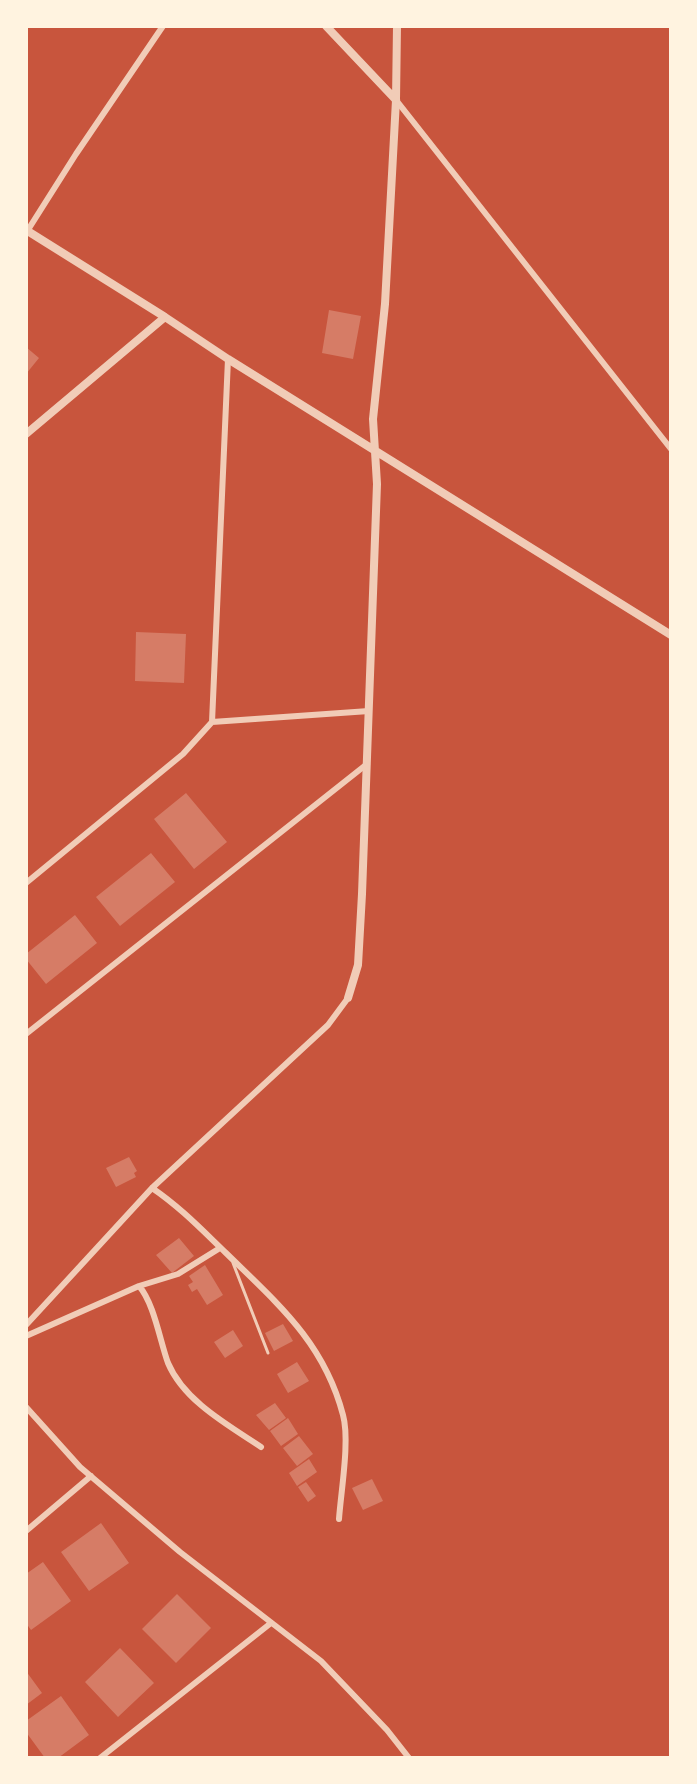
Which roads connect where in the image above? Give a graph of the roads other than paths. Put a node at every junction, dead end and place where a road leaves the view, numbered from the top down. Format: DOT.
graph roads {
  1 [pos="163,26"];
  2 [pos="326,26"];
  3 [pos="397,26"];
  4 [pos="396,100"];
  5 [pos="27,231"];
  6 [pos="165,317"];
  7 [pos="228,359"];
  8 [pos="26,434"];
  9 [pos="671,449"];
  10 [pos="374,451"];
  11 [pos="671,635"];
  12 [pos="369,711"];
  13 [pos="212,722"];
  14 [pos="367,764"];
  15 [pos="26,883"];
  16 [pos="348,998"];
  17 [pos="26,1034"];
  18 [pos="152,1188"];
  19 [pos="220,1248"];
  20 [pos="232,1259"];
  21 [pos="139,1286"];
  22 [pos="26,1325"];
  23 [pos="26,1336"];
  24 [pos="268,1353"];
  25 [pos="26,1407"];
  26 [pos="261,1447"];
  27 [pos="91,1476"];
  28 [pos="339,1519"];
  29 [pos="26,1531"];
  30 [pos="271,1623"];
  31 [pos="100,1758"];
  32 [pos="409,1758"];
  1 -- 5 [label="street"];
  2 -- 4 [label="street"];
  3 -- 4 [label="street"];
  4 -- 9 [label="street"];
  4 -- 10 [label="street"];
  5 -- 6 [label="street"];
  6 -- 7 [label="street"];
  6 -- 8 [label="street"];
  7 -- 10 [label="street"];
  7 -- 13 [label="street"];
  10 -- 11 [label="street"];
  10 -- 12 [label="street"];
  12 -- 13 [label="street"];
  12 -- 14 [label="street"];
  13 -- 15 [label="street"];
  14 -- 16 [label="street"];
  14 -- 17 [label="street"];
  16 -- 18 [label="street"];
  18 -- 19 [label="street"];
  18 -- 22 [label="street"];
  19 -- 20 [label="street"];
  19 -- 21 [label="street"];
  20 -- 24 [label="lane"];
  20 -- 28 [label="street"];
  21 -- 23 [label="street"];
  21 -- 26 [label="street"];
  25 -- 27 [label="street"];
  27 -- 29 [label="street"];
  27 -- 30 [label="street"];
  30 -- 31 [label="street"];
  30 -- 32 [label="street"];
}
